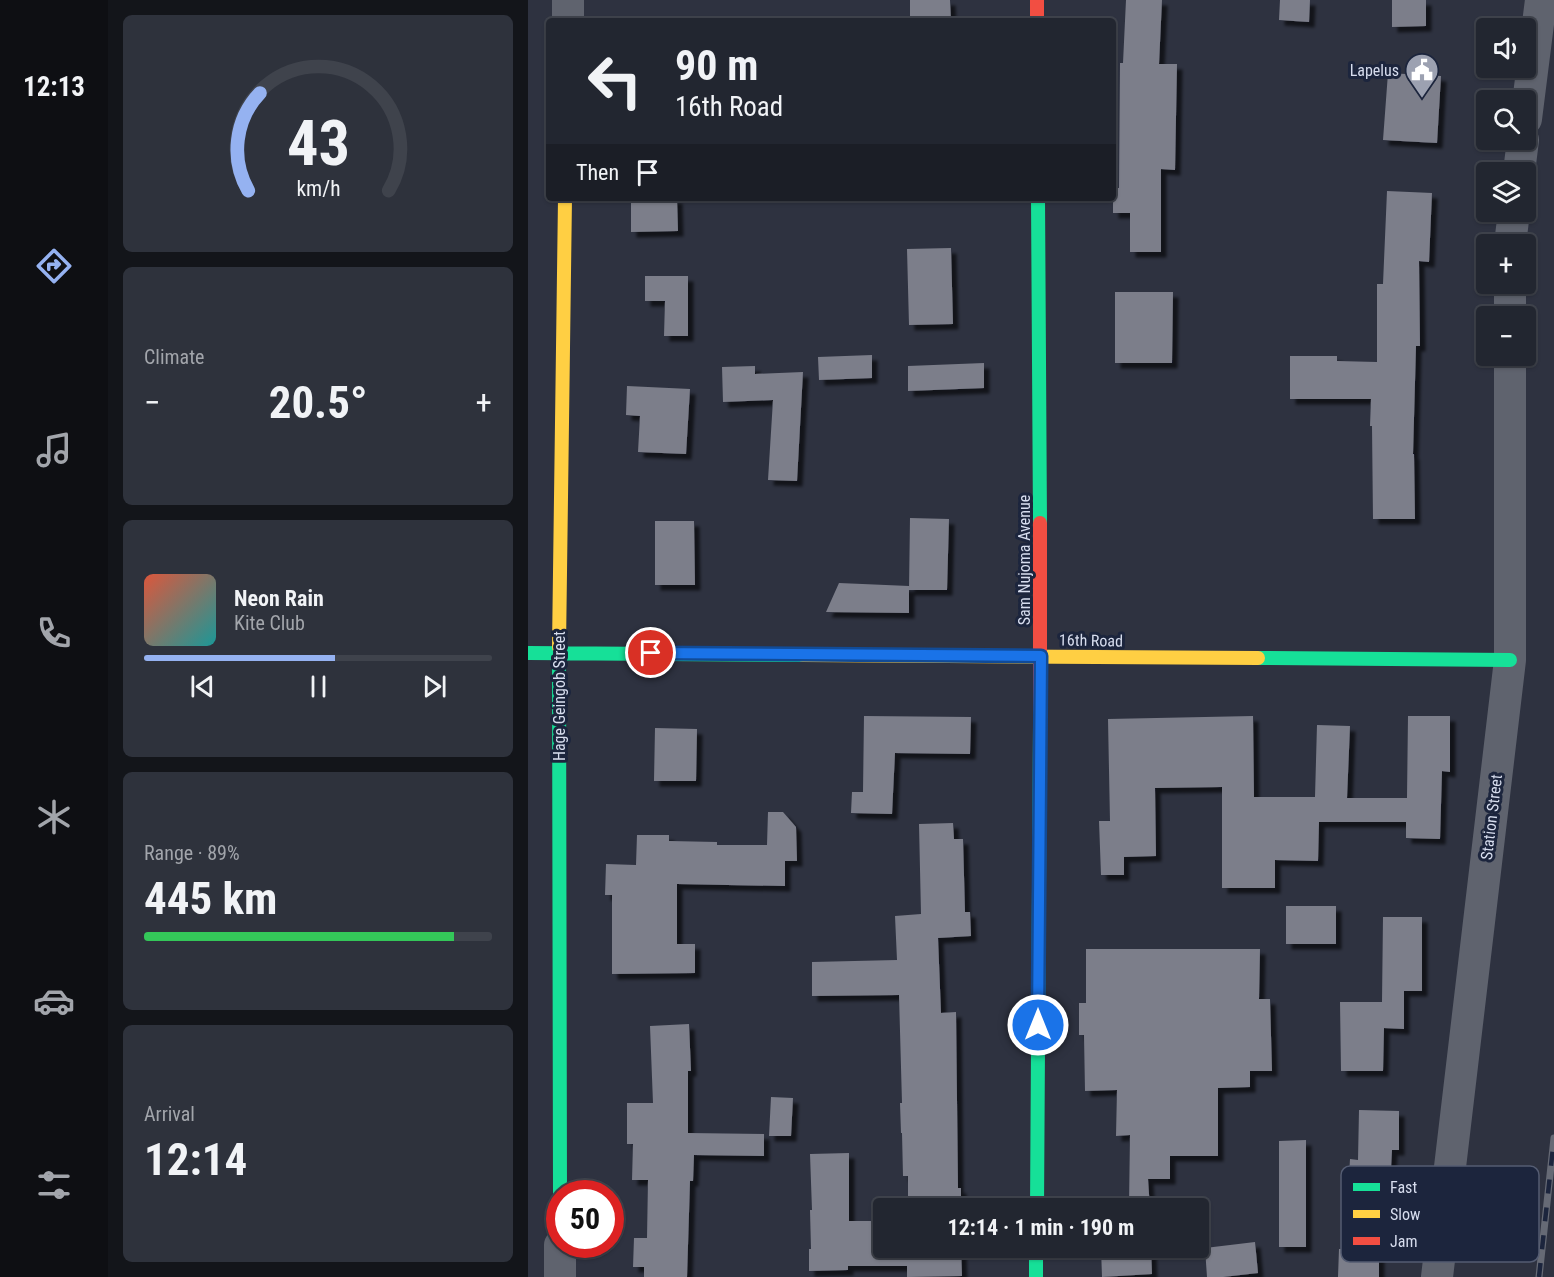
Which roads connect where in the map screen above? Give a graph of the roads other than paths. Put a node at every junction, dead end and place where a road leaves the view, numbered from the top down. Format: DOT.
graph roads {
  1 [pos="568,0"];
  2 [pos="1037,0"];
  3 [pos="1541,0"];
  4 [pos="568,18"];
  5 [pos="1037,18"];
  6 [pos="1530,90"];
  7 [pos="565,201"];
  8 [pos="1038,201"];
  9 [pos="1510,366"];
  10 [pos="528,653"];
  11 [pos="559,653"];
  12 [pos="1041,656"];
  13 [pos="1510,660"];
  14 [pos="1450,1166"];
  15 [pos="560,1180"];
  16 [pos="1036,1198"];
  17 [pos="560,1258"];
  18 [pos="1036,1258"];
  19 [pos="1439,1262"];
  20 [pos="560,1277"];
  21 [pos="1036,1277"];
  22 [pos="1437,1277"];
  1 -- 4 [label="street"];
  2 -- 5 [label="street"];
  3 -- 6 [label="street"];
  7 -- 11 [label="street, Hage Geingob Street"];
  8 -- 12 [label="street, Sam Nujoma Avenue"];
  9 -- 13 [label="street, Station Street"];
  10 -- 11 [label="street, 16th Road"];
  11 -- 12 [label="street, 16th Road"];
  11 -- 15 [label="street, Hage Geingob Street"];
  12 -- 13 [label="street, 16th Road"];
  12 -- 16 [label="street, Sam Nujoma Avenue"];
  13 -- 14 [label="street, Station Street"];
  17 -- 20 [label="street"];
  18 -- 21 [label="street"];
  19 -- 22 [label="street, Station Street"];
}
